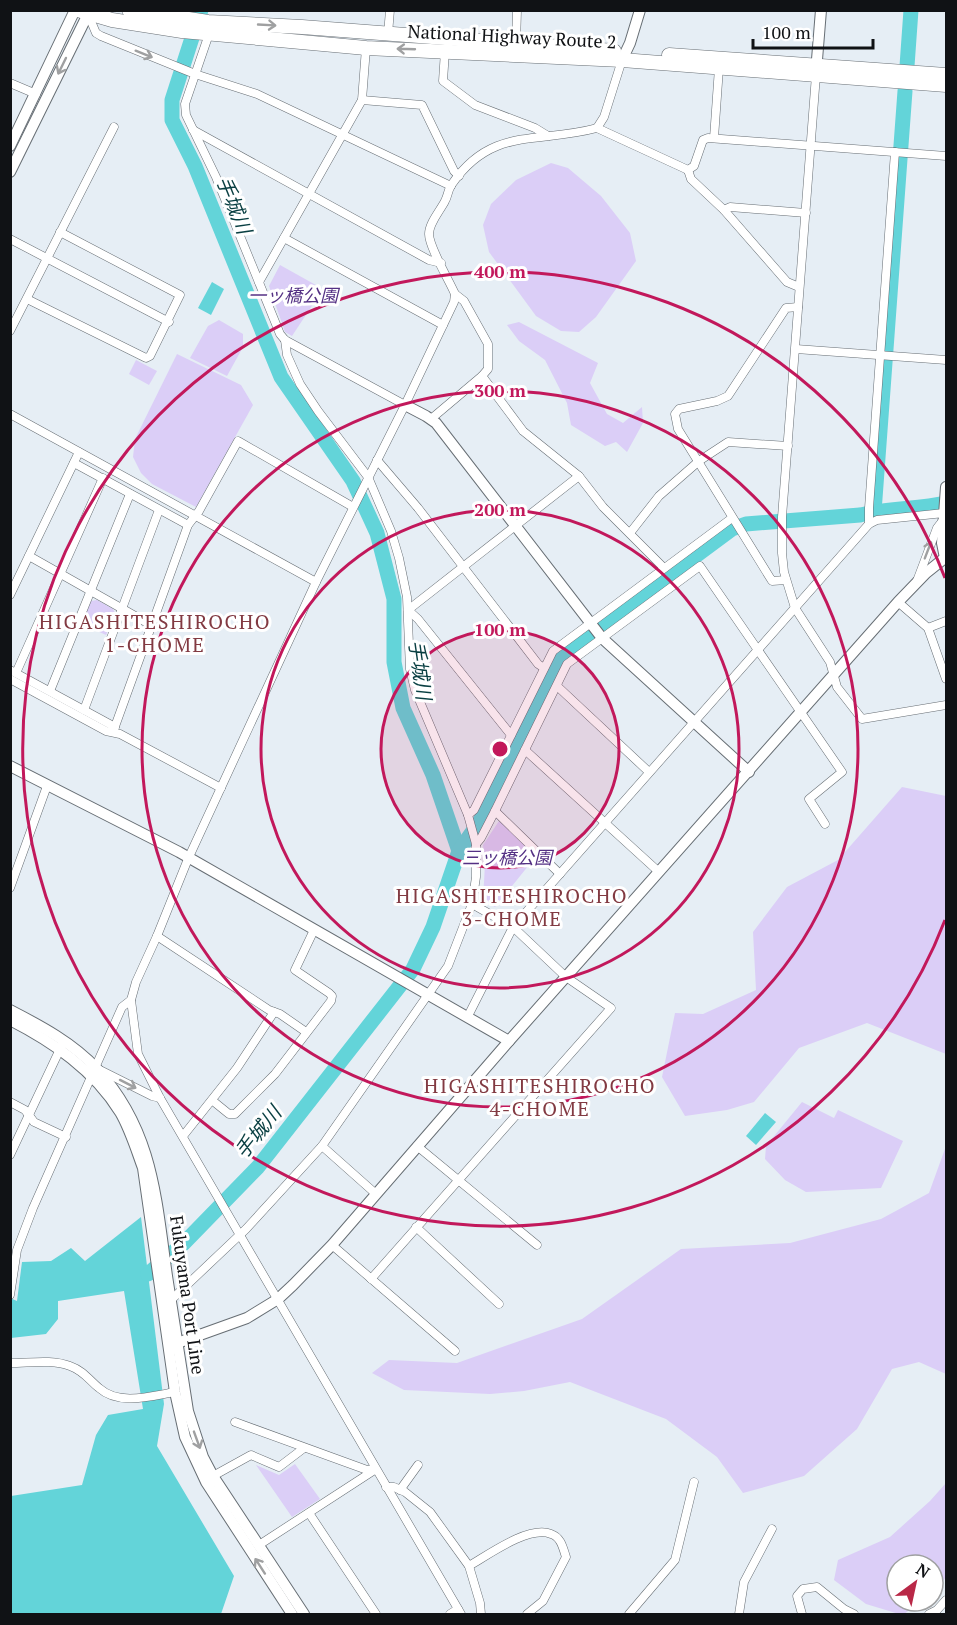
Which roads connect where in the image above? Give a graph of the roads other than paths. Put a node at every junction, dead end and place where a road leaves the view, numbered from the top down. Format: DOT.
graph roads {
  1 [pos="129,10"];
  2 [pos="390,10"];
  3 [pos="517,10"];
  4 [pos="640,10"];
  5 [pos="820,10"];
  6 [pos="82,11"];
  7 [pos="183,20"];
  8 [pos="207,30"];
  9 [pos="388,34"];
  10 [pos="516,44"];
  11 [pos="366,48"];
  12 [pos="445,51"];
  13 [pos="624,56"];
  14 [pos="719,68"];
  15 [pos="816,70"];
  16 [pos="193,73"];
  17 [pos="946,75"];
  18 [pos="10,83"];
  19 [pos="946,85"];
  20 [pos="36,94"];
  21 [pos="362,100"];
  22 [pos="114,127"];
  23 [pos="597,128"];
  24 [pos="193,130"];
  25 [pos="342,136"];
  26 [pos="548,136"];
  27 [pos="714,138"];
  28 [pos="10,146"];
  29 [pos="811,146"];
  30 [pos="899,152"];
  31 [pos="946,156"];
  32 [pos="688,170"];
  33 [pos="10,172"];
  34 [pos="459,176"];
  35 [pos="451,186"];
  36 [pos="310,193"];
  37 [pos="724,210"];
  38 [pos="806,213"];
  39 [pos="60,232"];
  40 [pos="284,238"];
  41 [pos="10,239"];
  42 [pos="47,257"];
  43 [pos="441,263"];
  44 [pos="259,282"];
  45 [pos="799,287"];
  46 [pos="455,294"];
  47 [pos="27,298"];
  48 [pos="798,306"];
  49 [pos="169,322"];
  50 [pos="442,325"];
  51 [pos="10,332"];
  52 [pos="285,340"];
  53 [pos="796,349"];
  54 [pos="884,355"];
  55 [pos="946,360"];
  56 [pos="482,376"];
  57 [pos="405,405"];
  58 [pos="10,414"];
  59 [pos="431,419"];
  60 [pos="788,446"];
  61 [pos="79,452"];
  62 [pos="377,460"];
  63 [pos="699,461"];
  64 [pos="74,463"];
  65 [pos="579,476"];
  66 [pos="103,478"];
  67 [pos="367,480"];
  68 [pos="946,486"];
  69 [pos="130,494"];
  70 [pos="354,506"];
  71 [pos="159,510"];
  72 [pos="945,513"];
  73 [pos="195,515"];
  74 [pos="734,520"];
  75 [pos="869,520"];
  76 [pos="188,525"];
  77 [pos="516,525"];
  78 [pos="630,533"];
  79 [pos="29,556"];
  80 [pos="946,557"];
  81 [pos="463,566"];
  82 [pos="664,568"];
  83 [pos="60,573"];
  84 [pos="786,580"];
  85 [pos="316,582"];
  86 [pos="917,583"];
  87 [pos="91,591"];
  88 [pos="10,595"];
  89 [pos="898,602"];
  90 [pos="122,608"];
  91 [pos="795,608"];
  92 [pos="408,610"];
  93 [pos="946,621"];
  94 [pos="592,623"];
  95 [pos="151,625"];
  96 [pos="928,628"];
  97 [pos="601,636"];
  98 [pos="757,650"];
  99 [pos="544,668"];
  100 [pos="12,674"];
  101 [pos="834,675"];
  102 [pos="946,679"];
  103 [pos="556,686"];
  104 [pos="50,691"];
  105 [pos="946,705"];
  106 [pos="84,710"];
  107 [pos="801,712"];
  108 [pos="694,722"];
  109 [pos="114,729"];
  110 [pos="511,735"];
  111 [pos="525,750"];
  112 [pos="10,766"];
  113 [pos="649,772"];
  114 [pos="748,772"];
  115 [pos="46,786"];
  116 [pos="222,788"];
  117 [pos="495,811"];
  118 [pos="469,819"];
  119 [pos="604,823"];
  120 [pos="825,824"];
  121 [pos="476,842"];
  122 [pos="188,859"];
  123 [pos="659,872"];
  124 [pos="560,874"];
  125 [pos="10,888"];
  126 [pos="472,904"];
  127 [pos="513,927"];
  128 [pos="314,930"];
  129 [pos="157,936"];
  130 [pos="566,977"];
  131 [pos="428,994"];
  132 [pos="131,1000"];
  133 [pos="10,1010"];
  134 [pos="274,1012"];
  135 [pos="468,1016"];
  136 [pos="10,1020"];
  137 [pos="306,1032"];
  138 [pos="509,1041"];
  139 [pos="62,1045"];
  140 [pos="94,1073"];
  141 [pos="160,1098"];
  142 [pos="213,1101"];
  143 [pos="10,1102"];
  144 [pos="29,1116"];
  145 [pos="183,1136"];
  146 [pos="66,1137"];
  147 [pos="322,1146"];
  148 [pos="417,1146"];
  149 [pos="10,1155"];
  150 [pos="458,1180"];
  151 [pos="376,1194"];
  152 [pos="416,1227"];
  153 [pos="238,1233"];
  154 [pos="332,1245"];
  155 [pos="537,1245"];
  156 [pos="12,1273"];
  157 [pos="371,1279"];
  158 [pos="10,1295"];
  159 [pos="168,1299"];
  160 [pos="278,1299"];
  161 [pos="499,1304"];
  162 [pos="173,1345"];
  163 [pos="454,1351"];
  164 [pos="10,1363"];
  165 [pos="171,1393"];
  166 [pos="236,1422"];
  167 [pos="304,1448"];
  168 [pos="418,1465"];
  169 [pos="375,1470"];
  170 [pos="213,1476"];
  171 [pos="694,1482"];
  172 [pos="386,1487"];
  173 [pos="400,1490"];
  174 [pos="309,1513"];
  175 [pos="772,1529"];
  176 [pos="259,1545"];
  177 [pos="469,1566"];
  178 [pos="946,1600"];
  179 [pos="456,1613"];
  180 [pos="292,1614"];
  181 [pos="304,1614"];
  182 [pos="376,1614"];
  183 [pos="481,1614"];
  184 [pos="527,1614"];
  185 [pos="629,1614"];
  186 [pos="739,1614"];
  187 [pos="802,1614"];
  188 [pos="855,1614"];
  189 [pos="929,1614"];
  1 -- 7 [label="highway, National Highway Route 2"];
  2 -- 9 [label="street"];
  3 -- 10 [label="street"];
  4 -- 13 [label="street"];
  5 -- 15 [label="street"];
  6 -- 7 [label="highway, National Highway Route 2"];
  6 -- 16 [label="street, one-way"];
  6 -- 20 [label="street"];
  6 -- 33 [label="street, one-way"];
  7 -- 8 [label="highway, National Highway Route 2"];
  8 -- 9 [label="highway, National Highway Route 2, one-way"];
  8 -- 11 [label="highway, National Highway Route 2"];
  8 -- 16 [label="street"];
  9 -- 10 [label="highway, National Highway Route 2"];
  10 -- 13 [label="highway, National Highway Route 2"];
  12 -- 11 [label="highway, National Highway Route 2, one-way"];
  11 -- 21 [label="street"];
  12 -- 13 [label="highway, National Highway Route 2"];
  12 -- 26 [label="street"];
  13 -- 14 [label="highway, National Highway Route 2"];
  13 -- 15 [label="highway, National Highway Route 2"];
  13 -- 23 [label="street"];
  14 -- 15 [label="highway, National Highway Route 2"];
  14 -- 27 [label="street"];
  15 -- 17 [label="highway, National Highway Route 2"];
  15 -- 19 [label="highway, National Highway Route 2"];
  15 -- 29 [label="street"];
  16 -- 24 [label="street"];
  16 -- 25 [label="street"];
  18 -- 20 [label="street"];
  20 -- 28 [label="street"];
  21 -- 25 [label="street"];
  21 -- 34 [label="street"];
  22 -- 39 [label="street"];
  23 -- 26 [label="street"];
  23 -- 32 [label="street"];
  24 -- 36 [label="street"];
  24 -- 44 [label="street"];
  25 -- 35 [label="street"];
  25 -- 36 [label="street"];
  26 -- 34 [label="street"];
  27 -- 29 [label="street"];
  27 -- 32 [label="street"];
  29 -- 30 [label="street"];
  29 -- 38 [label="street"];
  30 -- 31 [label="street"];
  30 -- 54 [label="street"];
  32 -- 37 [label="street"];
  34 -- 35 [label="street"];
  35 -- 43 [label="street"];
  36 -- 40 [label="street"];
  36 -- 43 [label="street"];
  37 -- 38 [label="street"];
  37 -- 45 [label="street"];
  38 -- 45 [label="street"];
  39 -- 42 [label="street"];
  39 -- 49 [label="street"];
  40 -- 44 [label="street"];
  40 -- 50 [label="street"];
  41 -- 42 [label="street"];
  42 -- 47 [label="street"];
  42 -- 49 [label="street"];
  43 -- 46 [label="street"];
  44 -- 52 [label="street"];
  45 -- 48 [label="street"];
  46 -- 50 [label="street"];
  46 -- 56 [label="street"];
  47 -- 49 [label="street"];
  47 -- 51 [label="street"];
  48 -- 53 [label="street"];
  48 -- 63 [label="street"];
  50 -- 57 [label="street"];
  52 -- 57 [label="street"];
  52 -- 67 [label="street"];
  53 -- 54 [label="street"];
  53 -- 60 [label="street"];
  54 -- 55 [label="street"];
  54 -- 75 [label="street"];
  56 -- 59 [label="street"];
  56 -- 65 [label="street"];
  57 -- 59 [label="street"];
  57 -- 62 [label="street"];
  58 -- 61 [label="street"];
  59 -- 77 [label="street"];
  60 -- 63 [label="street"];
  60 -- 84 [label="street"];
  61 -- 64 [label="street"];
  61 -- 73 [label="street"];
  62 -- 67 [label="street"];
  62 -- 81 [label="street"];
  63 -- 74 [label="street"];
  63 -- 78 [label="street"];
  64 -- 66 [label="street"];
  64 -- 79 [label="street"];
  65 -- 77 [label="street"];
  65 -- 78 [label="street"];
  66 -- 69 [label="street"];
  66 -- 83 [label="street"];
  67 -- 70 [label="street"];
  67 -- 92 [label="street"];
  68 -- 72 [label="street"];
  69 -- 71 [label="street"];
  69 -- 87 [label="street"];
  70 -- 73 [label="street"];
  70 -- 85 [label="street"];
  71 -- 76 [label="street"];
  71 -- 90 [label="street"];
  72 -- 75 [label="street"];
  72 -- 80 [label="street"];
  86 -- 72 [label="street, one-way"];
  73 -- 76 [label="street"];
  73 -- 85 [label="street"];
  74 -- 82 [label="street"];
  74 -- 84 [label="street"];
  75 -- 91 [label="street"];
  76 -- 95 [label="street"];
  77 -- 81 [label="street"];
  77 -- 94 [label="street"];
  78 -- 82 [label="street"];
  79 -- 83 [label="street"];
  79 -- 88 [label="street"];
  80 -- 86 [label="street"];
  81 -- 92 [label="street"];
  81 -- 99 [label="street"];
  82 -- 94 [label="street"];
  83 -- 87 [label="street"];
  83 -- 100 [label="street"];
  84 -- 91 [label="street"];
  85 -- 116 [label="street"];
  86 -- 89 [label="street"];
  87 -- 90 [label="street"];
  87 -- 104 [label="street"];
  89 -- 96 [label="street"];
  89 -- 101 [label="street"];
  90 -- 95 [label="street"];
  90 -- 106 [label="street"];
  91 -- 98 [label="street"];
  91 -- 101 [label="street"];
  92 -- 110 [label="street"];
  92 -- 118 [label="street"];
  93 -- 96 [label="street"];
  94 -- 97 [label="street"];
  94 -- 99 [label="street"];
  95 -- 109 [label="street"];
  96 -- 102 [label="street"];
  97 -- 98 [label="street"];
  97 -- 103 [label="street"];
  97 -- 108 [label="street"];
  98 -- 107 [label="street"];
  98 -- 108 [label="street"];
  99 -- 110 [label="street"];
  100 -- 104 [label="street"];
  100 -- 109 [label="street"];
  101 -- 105 [label="street"];
  101 -- 107 [label="street"];
  103 -- 111 [label="street"];
  103 -- 113 [label="street"];
  104 -- 106 [label="street"];
  106 -- 109 [label="street"];
  107 -- 114 [label="street"];
  107 -- 120 [label="street"];
  108 -- 113 [label="street"];
  108 -- 114 [label="street"];
  109 -- 116 [label="street"];
  110 -- 118 [label="street"];
  111 -- 117 [label="street"];
  111 -- 119 [label="street"];
  112 -- 115 [label="street"];
  113 -- 119 [label="street"];
  114 -- 123 [label="street"];
  115 -- 122 [label="street"];
  115 -- 125 [label="street"];
  116 -- 122 [label="street"];
  117 -- 121 [label="street"];
  117 -- 124 [label="street"];
  118 -- 121 [label="street"];
  119 -- 123 [label="street"];
  119 -- 124 [label="street"];
  121 -- 126 [label="street"];
  122 -- 128 [label="street"];
  122 -- 129 [label="street"];
  123 -- 130 [label="street"];
  124 -- 127 [label="street"];
  126 -- 127 [label="street"];
  126 -- 131 [label="street"];
  127 -- 130 [label="street"];
  127 -- 135 [label="street"];
  128 -- 131 [label="street"];
  128 -- 137 [label="street"];
  129 -- 132 [label="street"];
  129 -- 134 [label="street"];
  130 -- 138 [label="street"];
  130 -- 150 [label="street"];
  131 -- 135 [label="street"];
  131 -- 147 [label="street"];
  132 -- 140 [label="street"];
  132 -- 141 [label="street"];
  133 -- 139 [label="street, Fukuyama Port Line"];
  134 -- 137 [label="street"];
  134 -- 142 [label="street"];
  135 -- 138 [label="street"];
  136 -- 139 [label="street, Fukuyama Port Line"];
  137 -- 142 [label="street"];
  138 -- 148 [label="street"];
  139 -- 140 [label="street, Fukuyama Port Line"];
  139 -- 144 [label="street"];
  140 -- 141 [label="street, one-way"];
  140 -- 146 [label="street"];
  140 -- 159 [label="street, Fukuyama Port Line"];
  141 -- 145 [label="street"];
  142 -- 145 [label="street"];
  143 -- 144 [label="street"];
  144 -- 146 [label="street"];
  144 -- 149 [label="street"];
  145 -- 153 [label="street"];
  146 -- 156 [label="street"];
  147 -- 151 [label="street"];
  147 -- 153 [label="street"];
  148 -- 150 [label="street"];
  148 -- 151 [label="street"];
  150 -- 152 [label="street"];
  150 -- 155 [label="street"];
  151 -- 154 [label="street"];
  152 -- 157 [label="street"];
  152 -- 161 [label="street"];
  153 -- 159 [label="street"];
  153 -- 160 [label="street"];
  154 -- 157 [label="street"];
  154 -- 160 [label="street"];
  156 -- 158 [label="street"];
  157 -- 163 [label="street"];
  159 -- 162 [label="street, Fukuyama Port Line"];
  160 -- 162 [label="street"];
  160 -- 169 [label="street"];
  162 -- 165 [label="street, Fukuyama Port Line"];
  162 -- 170 [label="street, Fukuyama Port Line, one-way"];
  164 -- 165 [label="street"];
  180 -- 165 [label="street, Fukuyama Port Line, one-way"];
  166 -- 167 [label="street"];
  167 -- 169 [label="street"];
  167 -- 170 [label="street"];
  168 -- 173 [label="street"];
  169 -- 172 [label="street"];
  169 -- 174 [label="street"];
  170 -- 176 [label="street, Fukuyama Port Line"];
  171 -- 185 [label="street"];
  172 -- 173 [label="street"];
  172 -- 179 [label="street"];
  173 -- 177 [label="street"];
  174 -- 176 [label="street"];
  174 -- 182 [label="street"];
  175 -- 186 [label="street"];
  176 -- 181 [label="street, Fukuyama Port Line"];
  177 -- 183 [label="street"];
  177 -- 184 [label="street"];
  178 -- 189 [label="street"];
  187 -- 188 [label="street"];
}
